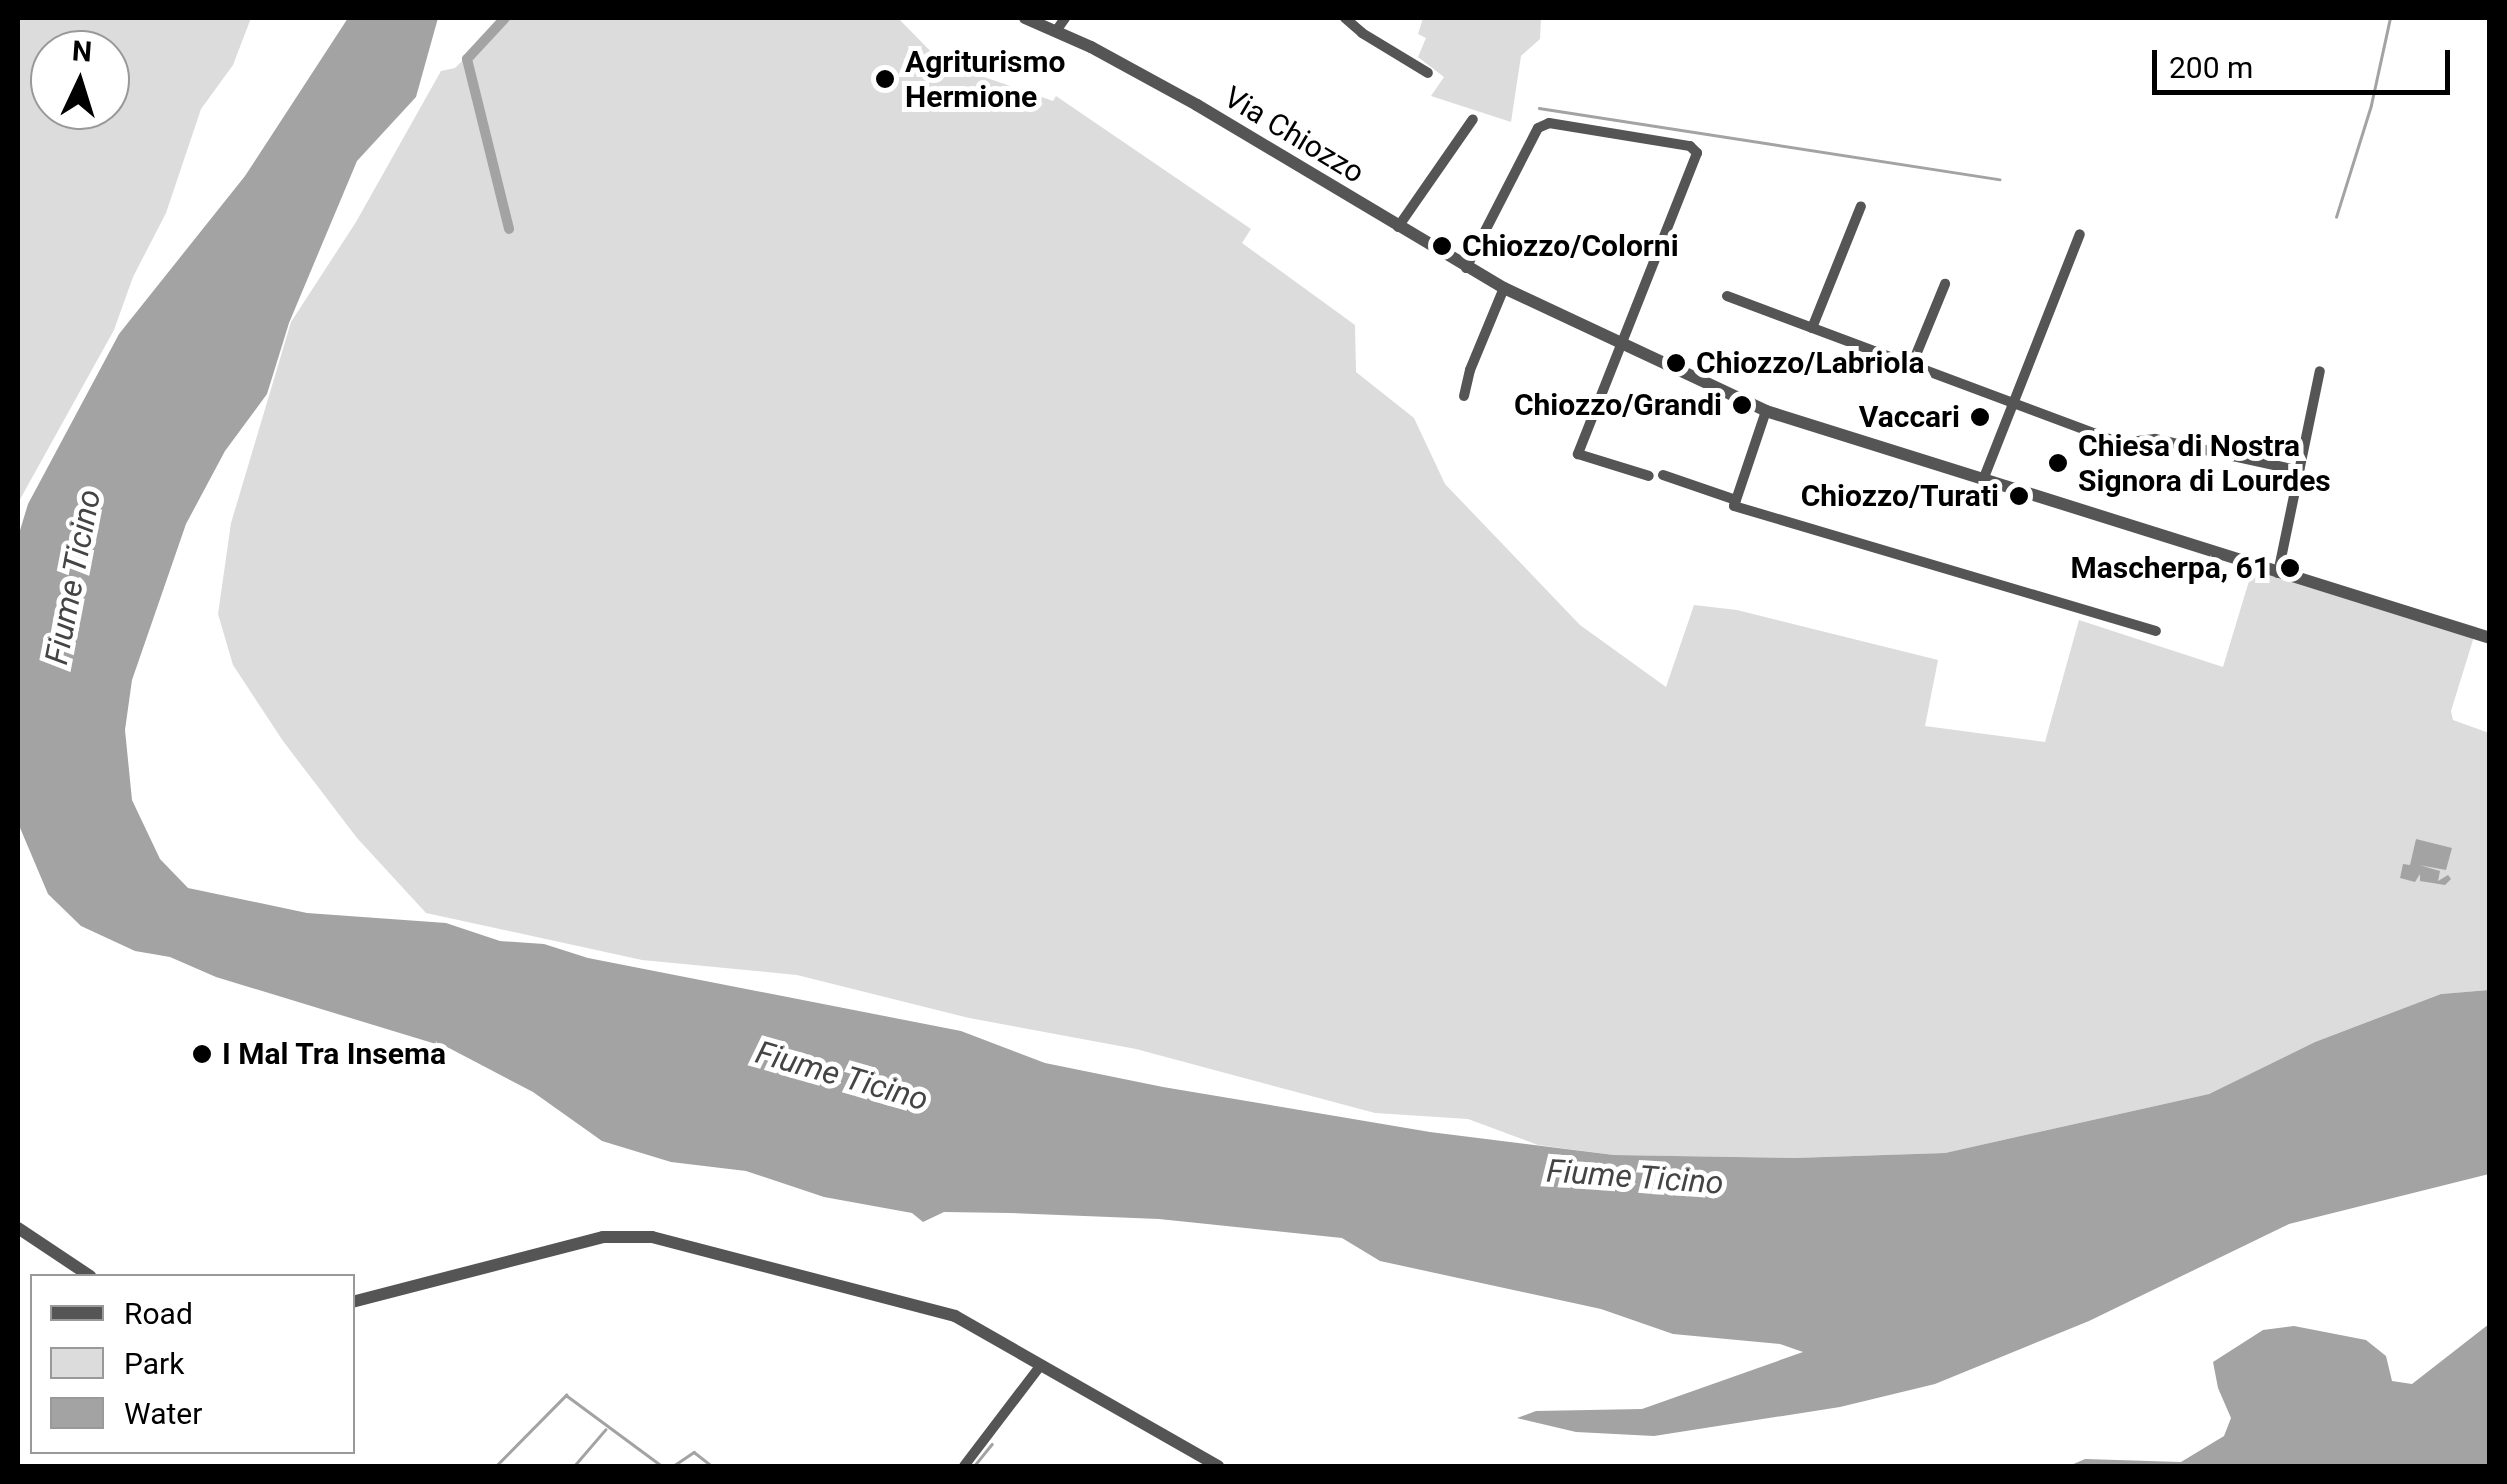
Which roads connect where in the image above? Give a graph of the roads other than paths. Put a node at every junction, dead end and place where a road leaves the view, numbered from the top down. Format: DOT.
graph roads {
  1 [pos="1025,18"];
  2 [pos="1065,18"];
  3 [pos="1345,18"];
  4 [pos="1056,30"];
  5 [pos="1428,73"];
  6 [pos="1472,119"];
  7 [pos="1860,206"];
  8 [pos="1398,227"];
  9 [pos="2080,234"];
  10 [pos="1466,268"];
  11 [pos="1944,284"];
  12 [pos="1504,288"];
  13 [pos="1727,296"];
  14 [pos="1812,328"];
  15 [pos="1624,342"];
  16 [pos="1911,367"];
  17 [pos="2320,371"];
  18 [pos="1464,396"];
  19 [pos="2011,405"];
  20 [pos="1766,411"];
  21 [pos="2300,471"];
  22 [pos="1663,475"];
  23 [pos="1649,476"];
  24 [pos="1982,480"];
  25 [pos="1736,500"];
  26 [pos="2278,573"];
  27 [pos="2156,631"];
  28 [pos="2490,638"];
  29 [pos="18,1228"];
  30 [pos="87,1274"];
  31 [pos="355,1301"];
  32 [pos="1042,1365"];
  33 [pos="964,1466"];
  34 [pos="1218,1466"];
  1 -- 4 [label="street, Via Chiozzo"];
  2 -- 4 [label="street"];
  3 -- 5 [label="street"];
  4 -- 8 [label="street, Via Chiozzo"];
  6 -- 8 [label="street"];
  7 -- 14 [label="street"];
  8 -- 10 [label="street, Via Chiozzo"];
  9 -- 19 [label="street"];
  10 -- 12 [label="street, Via Chiozzo"];
  10 -- 15 [label="street"];
  11 -- 16 [label="street"];
  12 -- 15 [label="street, Via Chiozzo"];
  12 -- 18 [label="street"];
  13 -- 14 [label="street"];
  14 -- 16 [label="street"];
  15 -- 20 [label="street, Via Chiozzo"];
  15 -- 23 [label="street"];
  16 -- 19 [label="street"];
  17 -- 21 [label="street"];
  19 -- 21 [label="street"];
  19 -- 24 [label="street"];
  20 -- 24 [label="street, Via Chiozzo"];
  20 -- 25 [label="street"];
  21 -- 26 [label="street"];
  22 -- 25 [label="street"];
  24 -- 26 [label="street, Via Chiozzo"];
  25 -- 27 [label="street"];
  26 -- 28 [label="street, Via Chiozzo"];
  29 -- 30 [label="street"];
  31 -- 32 [label="street"];
  32 -- 33 [label="street"];
  32 -- 34 [label="street"];
}
